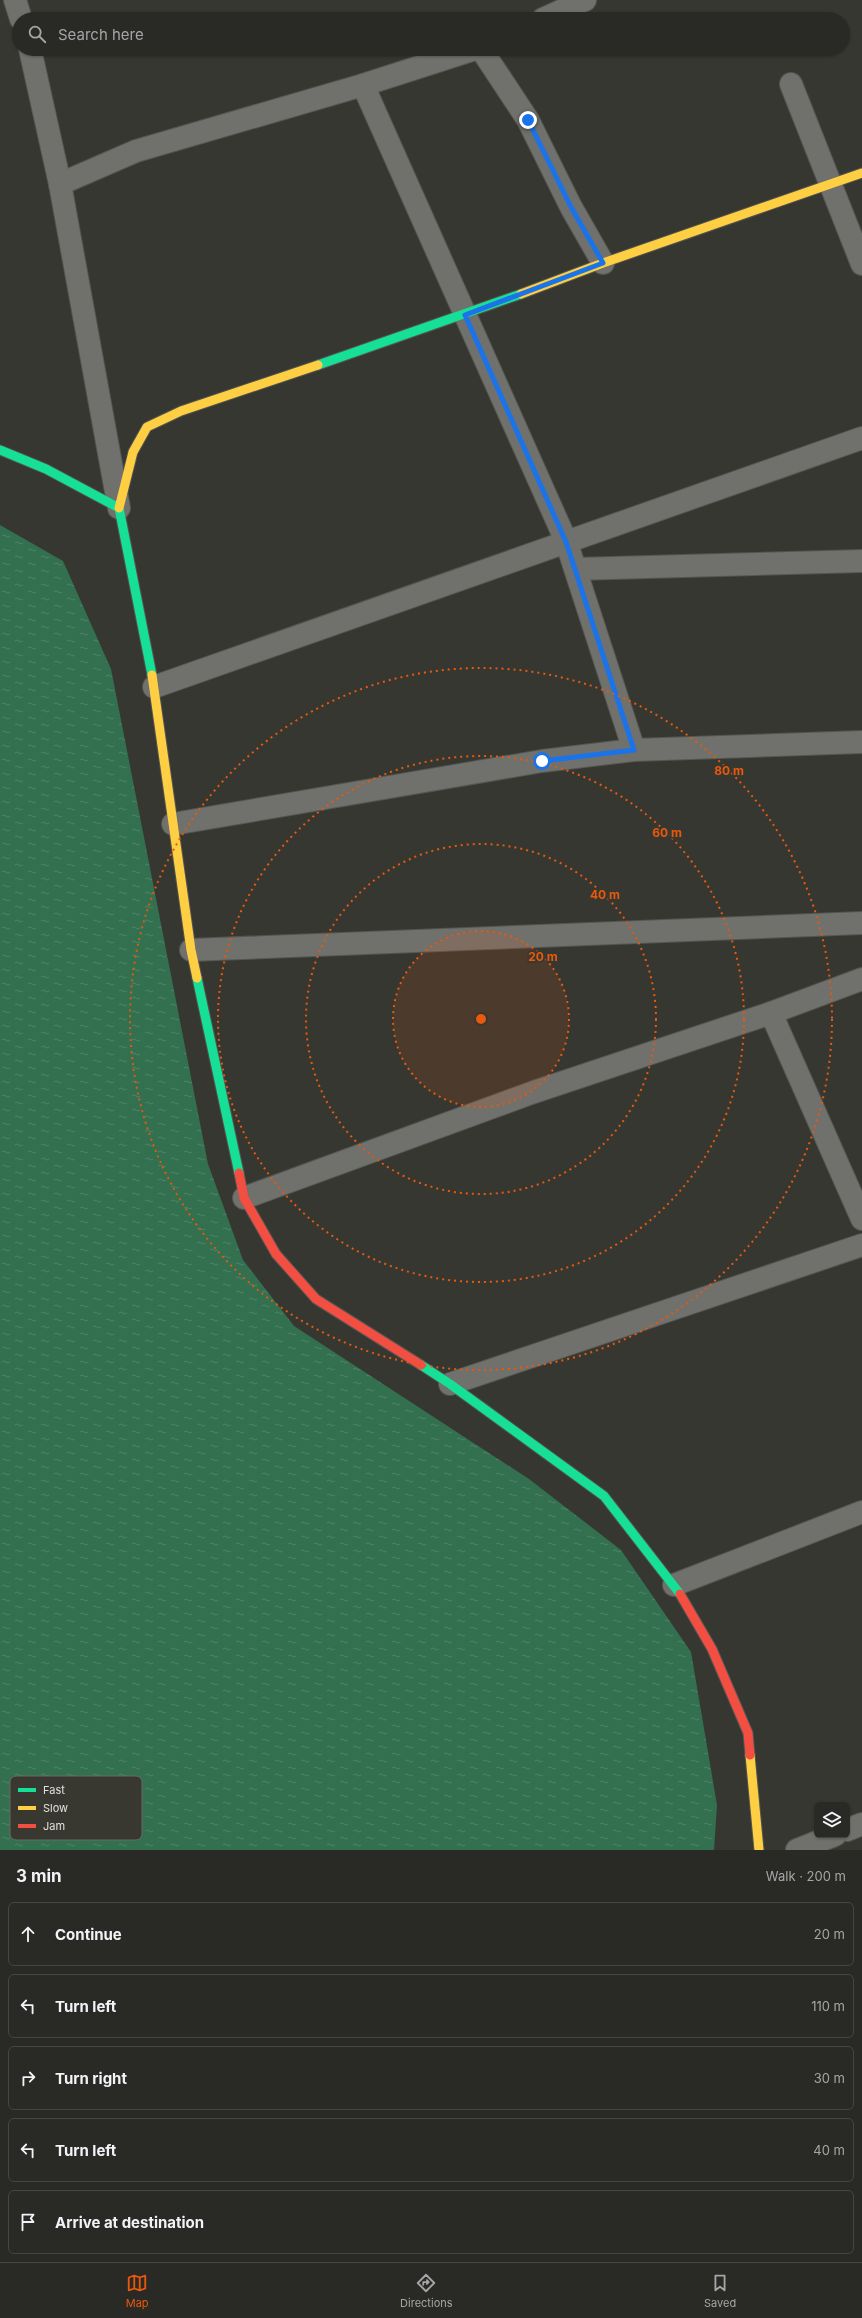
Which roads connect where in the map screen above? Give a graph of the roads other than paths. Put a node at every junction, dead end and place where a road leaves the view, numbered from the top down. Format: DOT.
graph roads {
  1 [pos="15,0"];
  2 [pos="585,0"];
  3 [pos="19,12"];
  4 [pos="558,12"];
  5 [pos="32,56"];
  6 [pos="452,56"];
  7 [pos="486,56"];
  8 [pos="791,84"];
  9 [pos="363,85"];
  10 [pos="862,173"];
  11 [pos="830,183"];
  12 [pos="60,184"];
  13 [pos="603,263"];
  14 [pos="862,264"];
  15 [pos="465,315"];
  16 [pos="862,438"];
  17 [pos="0,450"];
  18 [pos="119,508"];
  19 [pos="566,542"];
  20 [pos="862,561"];
  21 [pos="576,569"];
  22 [pos="154,687"];
  23 [pos="862,742"];
  24 [pos="634,750"];
  25 [pos="173,824"];
  26 [pos="862,923"];
  27 [pos="191,950"];
  28 [pos="862,979"];
  29 [pos="771,1013"];
  30 [pos="244,1198"];
  31 [pos="862,1219"];
  32 [pos="862,1246"];
  33 [pos="450,1384"];
  34 [pos="862,1512"];
  35 [pos="674,1585"];
  36 [pos="862,1824"];
  37 [pos="850,1829"];
  38 [pos="827,1838"];
  39 [pos="759,1850"];
  40 [pos="797,1850"];
  1 -- 3 [label="street"];
  2 -- 4 [label="street"];
  5 -- 12 [label="street"];
  6 -- 9 [label="street"];
  7 -- 13 [label="street"];
  8 -- 11 [label="street"];
  9 -- 12 [label="street"];
  9 -- 15 [label="street"];
  10 -- 11 [label="street"];
  11 -- 13 [label="street"];
  11 -- 14 [label="street"];
  12 -- 18 [label="street"];
  13 -- 15 [label="street"];
  15 -- 18 [label="street"];
  15 -- 19 [label="street"];
  16 -- 19 [label="street"];
  17 -- 18 [label="street"];
  18 -- 22 [label="street"];
  19 -- 21 [label="street"];
  19 -- 22 [label="street"];
  20 -- 21 [label="street"];
  21 -- 24 [label="street"];
  22 -- 25 [label="street"];
  23 -- 24 [label="street"];
  24 -- 25 [label="street"];
  25 -- 27 [label="street"];
  26 -- 27 [label="street"];
  27 -- 30 [label="street"];
  28 -- 29 [label="street"];
  29 -- 30 [label="street"];
  29 -- 31 [label="street"];
  30 -- 33 [label="street"];
  32 -- 33 [label="street"];
  33 -- 35 [label="street"];
  34 -- 35 [label="street"];
  35 -- 39 [label="street"];
  36 -- 37 [label="street"];
  38 -- 40 [label="street"];
}
